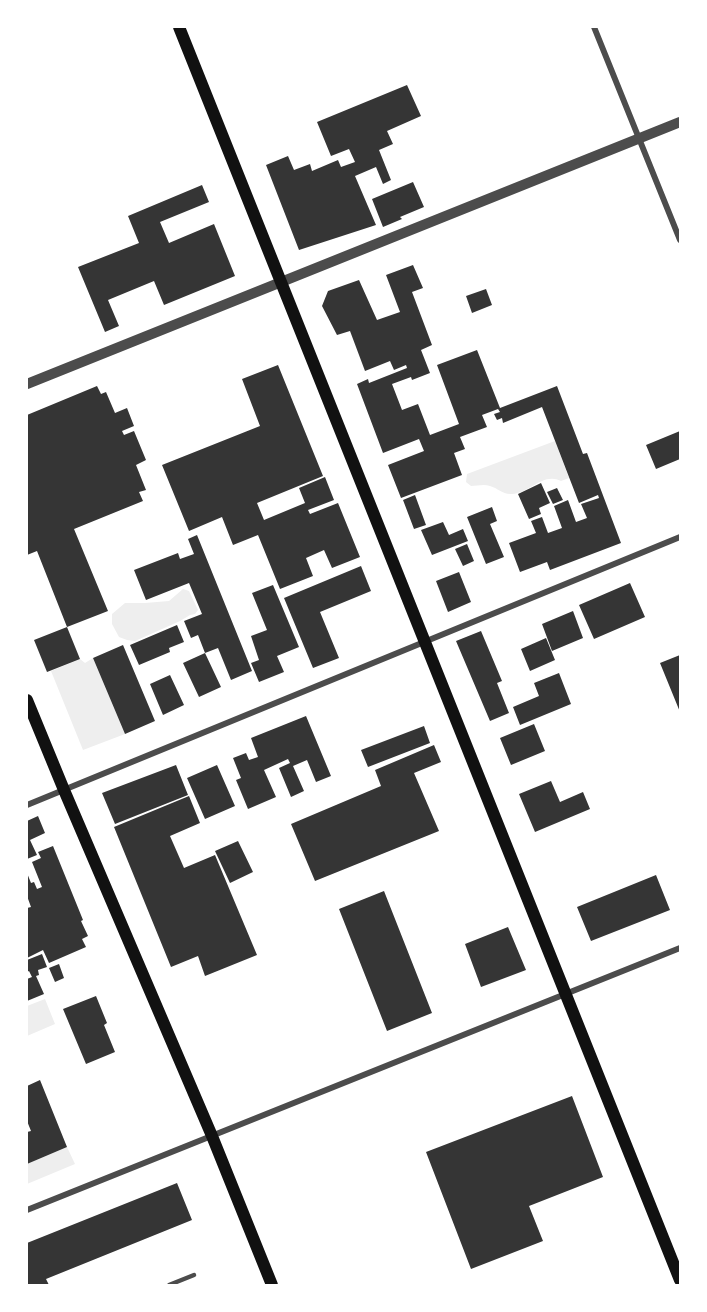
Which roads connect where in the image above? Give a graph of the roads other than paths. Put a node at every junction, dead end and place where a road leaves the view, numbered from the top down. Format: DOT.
graph roads {
  1 [pos="179,27"];
  2 [pos="594,27"];
  3 [pos="680,122"];
  4 [pos="639,138"];
  5 [pos="680,240"];
  6 [pos="280,281"];
  7 [pos="27,384"];
  8 [pos="680,537"];
  9 [pos="424,641"];
  10 [pos="27,700"];
  11 [pos="64,790"];
  12 [pos="27,806"];
  13 [pos="680,948"];
  14 [pos="566,994"];
  15 [pos="212,1136"];
  16 [pos="27,1210"];
  17 [pos="194,1275"];
  18 [pos="680,1280"];
  19 [pos="169,1285"];
  20 [pos="272,1285"];
  1 -- 6 [label="main road"];
  2 -- 4 [label="street"];
  3 -- 4 [label="street"];
  4 -- 5 [label="street"];
  4 -- 6 [label="street"];
  6 -- 7 [label="street"];
  6 -- 9 [label="main road"];
  8 -- 9 [label="street"];
  9 -- 11 [label="street"];
  9 -- 14 [label="main road"];
  10 -- 11 [label="main road"];
  11 -- 12 [label="street"];
  11 -- 15 [label="main road"];
  13 -- 14 [label="street"];
  14 -- 15 [label="street"];
  14 -- 18 [label="main road"];
  15 -- 16 [label="street"];
  15 -- 20 [label="main road"];
  17 -- 19 [label="lane"];
}
